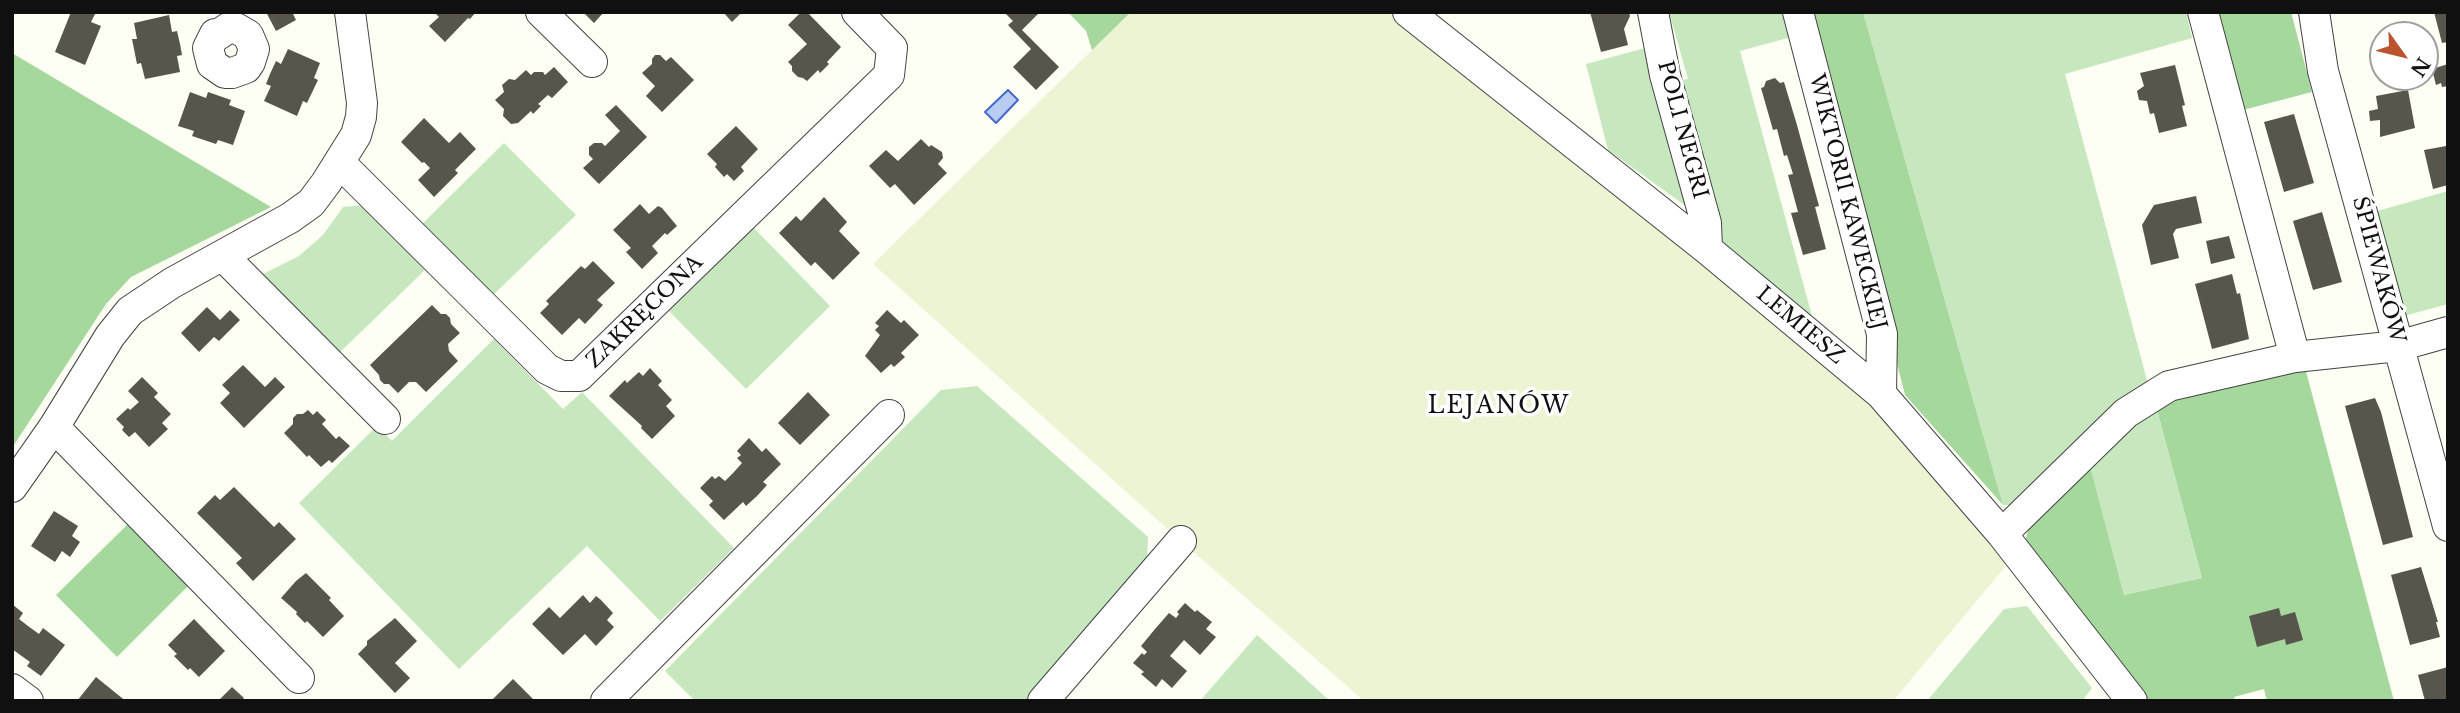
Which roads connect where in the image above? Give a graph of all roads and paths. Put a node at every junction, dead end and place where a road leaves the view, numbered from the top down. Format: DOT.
graph roads {
  1 [pos="349,12"];
  2 [pos="541,12"];
  3 [pos="857,12"];
  4 [pos="1408,12"];
  5 [pos="1653,12"];
  6 [pos="1798,12"];
  7 [pos="2203,12"];
  8 [pos="2314,12"];
  9 [pos="592,62"];
  10 [pos="340,163"];
  11 [pos="1707,249"];
  12 [pos="223,256"];
  13 [pos="2448,332"];
  14 [pos="2398,346"];
  15 [pos="2295,357"];
  16 [pos="1881,394"];
  17 [pos="889,415"];
  18 [pos="386,419"];
  19 [pos="54,427"];
  20 [pos="12,487"];
  21 [pos="2448,526"];
  22 [pos="2002,534"];
  23 [pos="1181,541"];
  24 [pos="299,678"];
  25 [pos="12,689"];
  26 [pos="28,701"];
  27 [pos="606,701"];
  28 [pos="1043,701"];
  29 [pos="2132,701"];
  1 -- 10 [label="street"];
  2 -- 9 [label="street"];
  3 -- 10 [label="street, ZAKRĘCONA"];
  4 -- 11 [label="street, LEMIESZ"];
  5 -- 11 [label="street, POLI NEGRI"];
  6 -- 16 [label="street, WIKTORII KAWECKIEJ"];
  7 -- 15 [label="street"];
  8 -- 14 [label="street, ŚPIEWAKÓW"];
  10 -- 12 [label="street"];
  11 -- 16 [label="street, LEMIESZ"];
  12 -- 18 [label="street"];
  12 -- 19 [label="street"];
  13 -- 14 [label="street"];
  14 -- 15 [label="street"];
  14 -- 21 [label="street, ŚPIEWAKÓW"];
  15 -- 22 [label="street"];
  16 -- 22 [label="street, LEMIESZ"];
  17 -- 27 [label="street"];
  19 -- 20 [label="street"];
  19 -- 24 [label="street"];
  22 -- 29 [label="street, LEMIESZ"];
  23 -- 28 [label="street"];
  25 -- 26 [label="street"];
}
